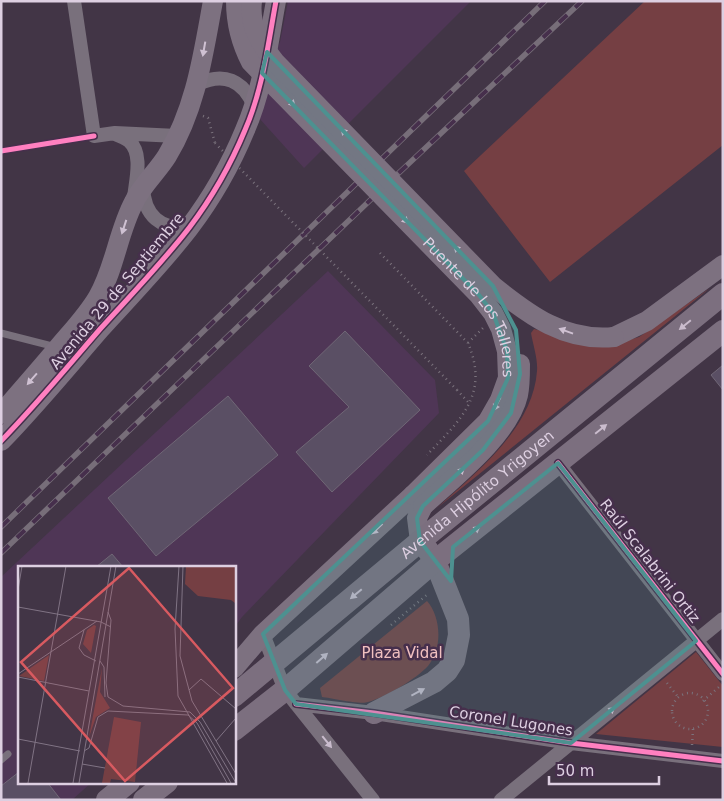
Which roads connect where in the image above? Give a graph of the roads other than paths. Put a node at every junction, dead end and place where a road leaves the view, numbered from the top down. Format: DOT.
graph roads {
  1 [pos="74,1"];
  2 [pos="213,1"];
  3 [pos="236,1"];
  4 [pos="252,1"];
  5 [pos="276,1"];
  6 [pos="198,84"];
  7 [pos="254,106"];
  8 [pos="115,133"];
  9 [pos="177,136"];
  10 [pos="138,194"];
  11 [pos="189,228"];
  12 [pos="723,265"];
  13 [pos="493,286"];
  14 [pos="723,294"];
  15 [pos="723,331"];
  16 [pos="1,333"];
  17 [pos="58,348"];
  18 [pos="1,414"];
  19 [pos="1,442"];
  20 [pos="558,463"];
  21 [pos="418,501"];
  22 [pos="420,541"];
  23 [pos="444,554"];
  24 [pos="723,619"];
  25 [pos="263,634"];
  26 [pos="696,640"];
  27 [pos="274,664"];
  28 [pos="235,667"];
  29 [pos="723,674"];
  30 [pos="235,695"];
  31 [pos="290,697"];
  32 [pos="374,713"];
  33 [pos="235,729"];
  34 [pos="571,743"];
  35 [pos="8,754"];
  36 [pos="1,760"];
  37 [pos="723,760"];
  38 [pos="127,784"];
  39 [pos="164,784"];
  40 [pos="107,800"];
  41 [pos="144,800"];
  42 [pos="373,800"];
  43 [pos="501,800"];
  1 -- 8 [label="street"];
  2 -- 6 [label="main road, Avenida 29 de Septiembre, one-way"];
  3 -- 21 [label="main road, Puente de Los Talleres, one-way, bridge"];
  13 -- 4 [label="main road, Puente de Los Talleres, one-way, bridge"];
  5 -- 7 [label="main road, Avenida 29 de Septiembre"];
  6 -- 7 [label="street"];
  6 -- 9 [label="main road, Avenida 29 de Septiembre"];
  7 -- 11 [label="main road, Avenida 29 de Septiembre"];
  8 -- 9 [label="street"];
  8 -- 10 [label="street"];
  9 -- 10 [label="main road, Avenida 29 de Septiembre"];
  10 -- 11 [label="street"];
  10 -- 17 [label="main road, Avenida 29 de Septiembre, one-way"];
  11 -- 19 [label="main road, Avenida 29 de Septiembre"];
  12 -- 13 [label="main road, Puente de Los Talleres, one-way, bridge"];
  21 -- 13 [label="main road, Puente de Los Talleres, one-way, bridge"];
  14 -- 22 [label="main road, Avenida Hipólito Yrigoyen, one-way"];
  20 -- 15 [label="main road, Avenida Hipólito Yrigoyen, one-way"];
  16 -- 17 [label="lane"];
  17 -- 18 [label="main road, Avenida 29 de Septiembre, one-way"];
  23 -- 20 [label="main road, Avenida Hipólito Yrigoyen, one-way"];
  20 -- 26 [label="street, Raúl Scalabrini Ortiz"];
  21 -- 22 [label="main road"];
  21 -- 25 [label="main road, Puente de Los Talleres, one-way"];
  22 -- 23 [label="main road"];
  22 -- 27 [label="main road, Avenida Hipólito Yrigoyen, one-way"];
  31 -- 23 [label="main road, Avenida Hipólito Yrigoyen, one-way"];
  32 -- 23 [label="main road, one-way"];
  24 -- 26 [label="street"];
  25 -- 27 [label="street"];
  25 -- 28 [label="main road, Puente de Los Talleres"];
  26 -- 29 [label="street, Raúl Scalabrini Ortiz"];
  34 -- 26 [label="street, one-way"];
  27 -- 30 [label="main road, Avenida Hipólito Yrigoyen"];
  27 -- 31 [label="street"];
  31 -- 32 [label="street, Coronel Lugones"];
  31 -- 33 [label="main road, Avenida Hipólito Yrigoyen"];
  31 -- 42 [label="street, one-way"];
  32 -- 34 [label="street, Coronel Lugones"];
  34 -- 37 [label="street, Coronel Lugones"];
  34 -- 43 [label="street"];
  35 -- 36 [label="lane"];
  38 -- 40 [label="main road"];
  39 -- 41 [label="main road"];
}
